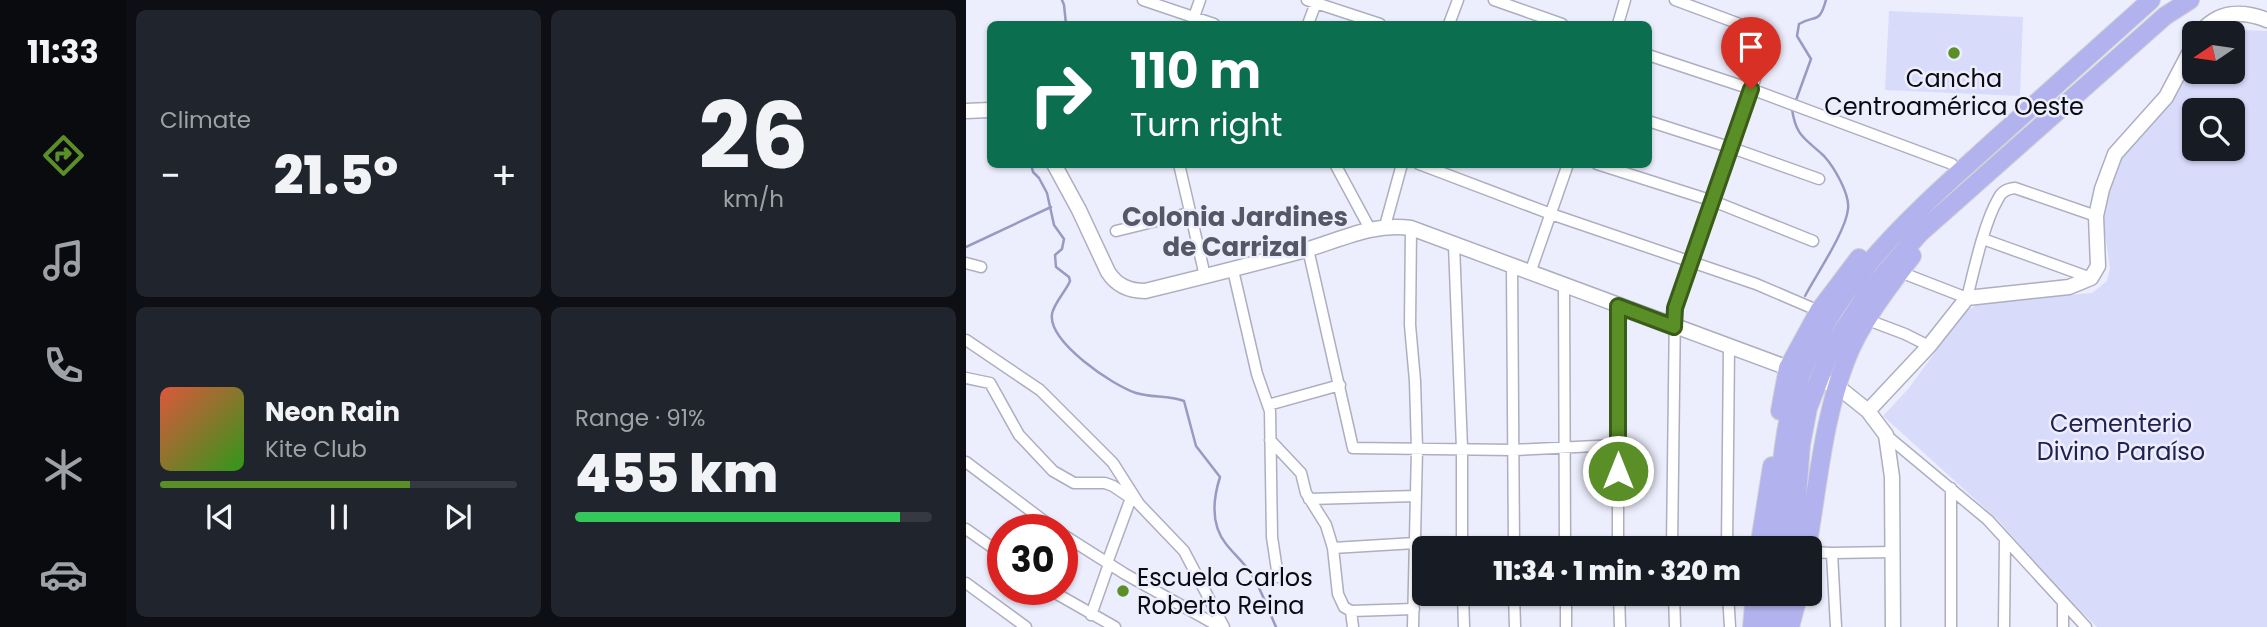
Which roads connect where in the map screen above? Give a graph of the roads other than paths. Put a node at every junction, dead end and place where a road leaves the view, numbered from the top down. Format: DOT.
graph roads {
  1 [pos="1143,0"];
  2 [pos="1200,0"];
  3 [pos="1458,0"];
  4 [pos="1494,0"];
  5 [pos="1625,0"];
  6 [pos="1675,0"];
  7 [pos="2151,0"];
  8 [pos="2190,0"];
  9 [pos="1313,1"];
  10 [pos="1194,17"];
  11 [pos="2267,20"];
  12 [pos="1205,21"];
  13 [pos="1309,21"];
  14 [pos="1371,21"];
  15 [pos="1450,21"];
  16 [pos="1554,21"];
  17 [pos="1619,21"];
  18 [pos="2215,21"];
  19 [pos="1753,29"];
  20 [pos="1652,56"];
  21 [pos="1761,62"];
  22 [pos="2182,67"];
  23 [pos="1751,89"];
  24 [pos="987,110"];
  25 [pos="966,111"];
  26 [pos="2018,119"];
  27 [pos="1652,122"];
  28 [pos="2037,129"];
  29 [pos="1732,148"];
  30 [pos="1952,164"];
  31 [pos="1056,168"];
  32 [pos="1179,168"];
  33 [pos="1337,168"];
  34 [pos="1401,168"];
  35 [pos="1430,168"];
  36 [pos="1567,168"];
  37 [pos="1610,168"];
  38 [pos="1819,179"];
  39 [pos="1713,201"];
  40 [pos="1189,214"];
  41 [pos="1551,214"];
  42 [pos="2096,216"];
  43 [pos="1385,226"];
  44 [pos="1370,229"];
  45 [pos="1411,229"];
  46 [pos="1116,232"];
  47 [pos="1983,239"];
  48 [pos="1813,241"];
  49 [pos="1454,245"];
  50 [pos="1308,250"];
  51 [pos="1690,261"];
  52 [pos="966,263"];
  53 [pos="981,267"];
  54 [pos="1512,267"];
  55 [pos="1233,270"];
  56 [pos="1900,272"];
  57 [pos="1530,273"];
  58 [pos="1205,276"];
  59 [pos="2091,278"];
  60 [pos="1564,286"];
  61 [pos="1967,298"];
  62 [pos="1618,306"];
  63 [pos="1819,311"];
  64 [pos="1868,320"];
  65 [pos="1674,327"];
  66 [pos="966,340"];
  67 [pos="1929,346"];
  68 [pos="1729,347"];
  69 [pos="1790,369"];
  70 [pos="966,378"];
  71 [pos="1830,384"];
  72 [pos="1340,385"];
  73 [pos="1268,405"];
  74 [pos="1868,411"];
  75 [pos="1885,435"];
  76 [pos="1270,440"];
  77 [pos="1617,446"];
  78 [pos="1564,447"];
  79 [pos="1462,448"];
  80 [pos="1417,449"];
  81 [pos="1513,450"];
  82 [pos="966,462"];
  83 [pos="1951,488"];
  84 [pos="1416,496"];
  85 [pos="1309,499"];
  86 [pos="1135,501"];
  87 [pos="1035,514"];
  88 [pos="966,529"];
  89 [pos="1415,536"];
  90 [pos="1462,536"];
  91 [pos="1514,536"];
  92 [pos="1565,536"];
  93 [pos="1618,536"];
  94 [pos="1672,536"];
  95 [pos="1727,536"];
  96 [pos="1761,536"];
  97 [pos="1776,536"];
  98 [pos="1794,536"];
  99 [pos="1811,536"];
  100 [pos="2005,540"];
  101 [pos="987,544"];
  102 [pos="1078,544"];
  103 [pos="1412,544"];
  104 [pos="1334,548"];
  105 [pos="1822,551"];
  106 [pos="1832,552"];
  107 [pos="1893,552"];
  108 [pos="1108,563"];
  109 [pos="1278,577"];
  110 [pos="966,583"];
  111 [pos="2063,602"];
  112 [pos="1075,605"];
  113 [pos="1414,606"];
  114 [pos="1463,606"];
  115 [pos="1514,606"];
  116 [pos="1566,606"];
  117 [pos="1619,606"];
  118 [pos="1674,606"];
  119 [pos="1729,606"];
  120 [pos="1754,606"];
  121 [pos="1765,606"];
  122 [pos="1782,606"];
  123 [pos="1795,606"];
  124 [pos="1414,609"];
  125 [pos="1351,611"];
  126 [pos="1091,615"];
  127 [pos="1026,627"];
  128 [pos="1115,627"];
  129 [pos="1222,627"];
  130 [pos="1353,627"];
  131 [pos="1413,627"];
  132 [pos="1464,627"];
  133 [pos="1515,627"];
  134 [pos="1566,627"];
  135 [pos="1620,627"];
  136 [pos="1675,627"];
  137 [pos="1730,627"];
  138 [pos="1752,627"];
  139 [pos="1760,627"];
  140 [pos="1777,627"];
  141 [pos="1790,627"];
  142 [pos="1836,627"];
  143 [pos="1894,627"];
  144 [pos="1951,627"];
  145 [pos="2004,627"];
  146 [pos="2063,627"];
  147 [pos="2086,627"];
  1 -- 10 [label="street"];
  2 -- 10 [label="street"];
  3 -- 15 [label="street"];
  4 -- 16 [label="street"];
  5 -- 17 [label="street"];
  6 -- 19 [label="street"];
  7 -- 26 [label="highway"];
  8 -- 28 [label="highway"];
  9 -- 13 [label="street"];
  9 -- 14 [label="street"];
  10 -- 12 [label="street"];
  11 -- 18 [label="street"];
  20 -- 23 [label="street"];
  21 -- 23 [label="street"];
  22 -- 42 [label="street"];
  23 -- 29 [label="street"];
  23 -- 30 [label="street"];
  24 -- 25 [label="street"];
  26 -- 30 [label="highway"];
  26 -- 97 [label="highway"];
  27 -- 29 [label="street"];
  28 -- 56 [label="highway"];
  28 -- 98 [label="highway"];
  29 -- 38 [label="street"];
  29 -- 39 [label="street"];
  30 -- 63 [label="highway"];
  31 -- 58 [label="street"];
  32 -- 40 [label="street"];
  33 -- 44 [label="street"];
  34 -- 43 [label="street"];
  35 -- 41 [label="street"];
  36 -- 41 [label="street"];
  37 -- 39 [label="street"];
  39 -- 48 [label="street"];
  39 -- 51 [label="street"];
  40 -- 46 [label="street"];
  40 -- 58 [label="street"];
  41 -- 51 [label="street"];
  41 -- 57 [label="street"];
  42 -- 47 [label="street"];
  42 -- 59 [label="street"];
  43 -- 44 [label="street"];
  43 -- 45 [label="street"];
  44 -- 50 [label="street"];
  45 -- 49 [label="street"];
  45 -- 80 [label="street"];
  47 -- 59 [label="street"];
  47 -- 61 [label="street"];
  49 -- 54 [label="street"];
  49 -- 79 [label="street"];
  50 -- 55 [label="street"];
  50 -- 72 [label="street"];
  51 -- 63 [label="street"];
  51 -- 65 [label="street"];
  52 -- 53 [label="street"];
  54 -- 57 [label="street"];
  54 -- 81 [label="street"];
  55 -- 58 [label="street"];
  55 -- 73 [label="street"];
  56 -- 61 [label="street"];
  56 -- 64 [label="highway"];
  57 -- 60 [label="street"];
  59 -- 61 [label="street"];
  60 -- 62 [label="street"];
  60 -- 78 [label="street"];
  61 -- 67 [label="street"];
  62 -- 65 [label="street"];
  62 -- 77 [label="street"];
  63 -- 69 [label="highway"];
  64 -- 67 [label="street"];
  64 -- 71 [label="highway"];
  65 -- 68 [label="street"];
  65 -- 94 [label="street"];
  66 -- 86 [label="street"];
  67 -- 74 [label="street"];
  68 -- 69 [label="street"];
  68 -- 95 [label="street"];
  69 -- 96 [label="highway"];
  70 -- 86 [label="street"];
  71 -- 74 [label="street"];
  71 -- 99 [label="highway"];
  72 -- 73 [label="street"];
  72 -- 80 [label="street"];
  73 -- 76 [label="street"];
  74 -- 75 [label="street"];
  75 -- 83 [label="street"];
  75 -- 107 [label="street"];
  76 -- 85 [label="street"];
  76 -- 109 [label="street"];
  77 -- 78 [label="street"];
  77 -- 93 [label="street"];
  78 -- 81 [label="street"];
  78 -- 92 [label="street"];
  79 -- 80 [label="street"];
  79 -- 81 [label="street"];
  79 -- 90 [label="street"];
  80 -- 84 [label="street"];
  81 -- 91 [label="street"];
  82 -- 87 [label="street"];
  83 -- 100 [label="street"];
  83 -- 144 [label="street"];
  84 -- 85 [label="street"];
  84 -- 89 [label="street"];
  85 -- 104 [label="street"];
  86 -- 108 [label="street"];
  86 -- 129 [label="street"];
  88 -- 101 [label="street"];
  100 -- 111 [label="street"];
  100 -- 145 [label="street"];
  102 -- 108 [label="street"];
  103 -- 104 [label="street"];
  104 -- 125 [label="street"];
  105 -- 106 [label="street"];
  106 -- 107 [label="street"];
  106 -- 142 [label="street"];
  107 -- 143 [label="street"];
  108 -- 126 [label="street"];
  108 -- 129 [label="street"];
  110 -- 127 [label="street"];
  111 -- 146 [label="street"];
  111 -- 147 [label="street"];
  112 -- 126 [label="street"];
  113 -- 124 [label="street"];
  114 -- 132 [label="street"];
  115 -- 133 [label="street"];
  116 -- 134 [label="street"];
  117 -- 135 [label="street"];
  118 -- 136 [label="street"];
  119 -- 137 [label="street"];
  120 -- 138 [label="highway"];
  121 -- 139 [label="highway"];
  122 -- 140 [label="highway"];
  123 -- 141 [label="highway"];
  124 -- 125 [label="street"];
  124 -- 131 [label="street"];
  125 -- 130 [label="street"];
  126 -- 128 [label="street"];
}
